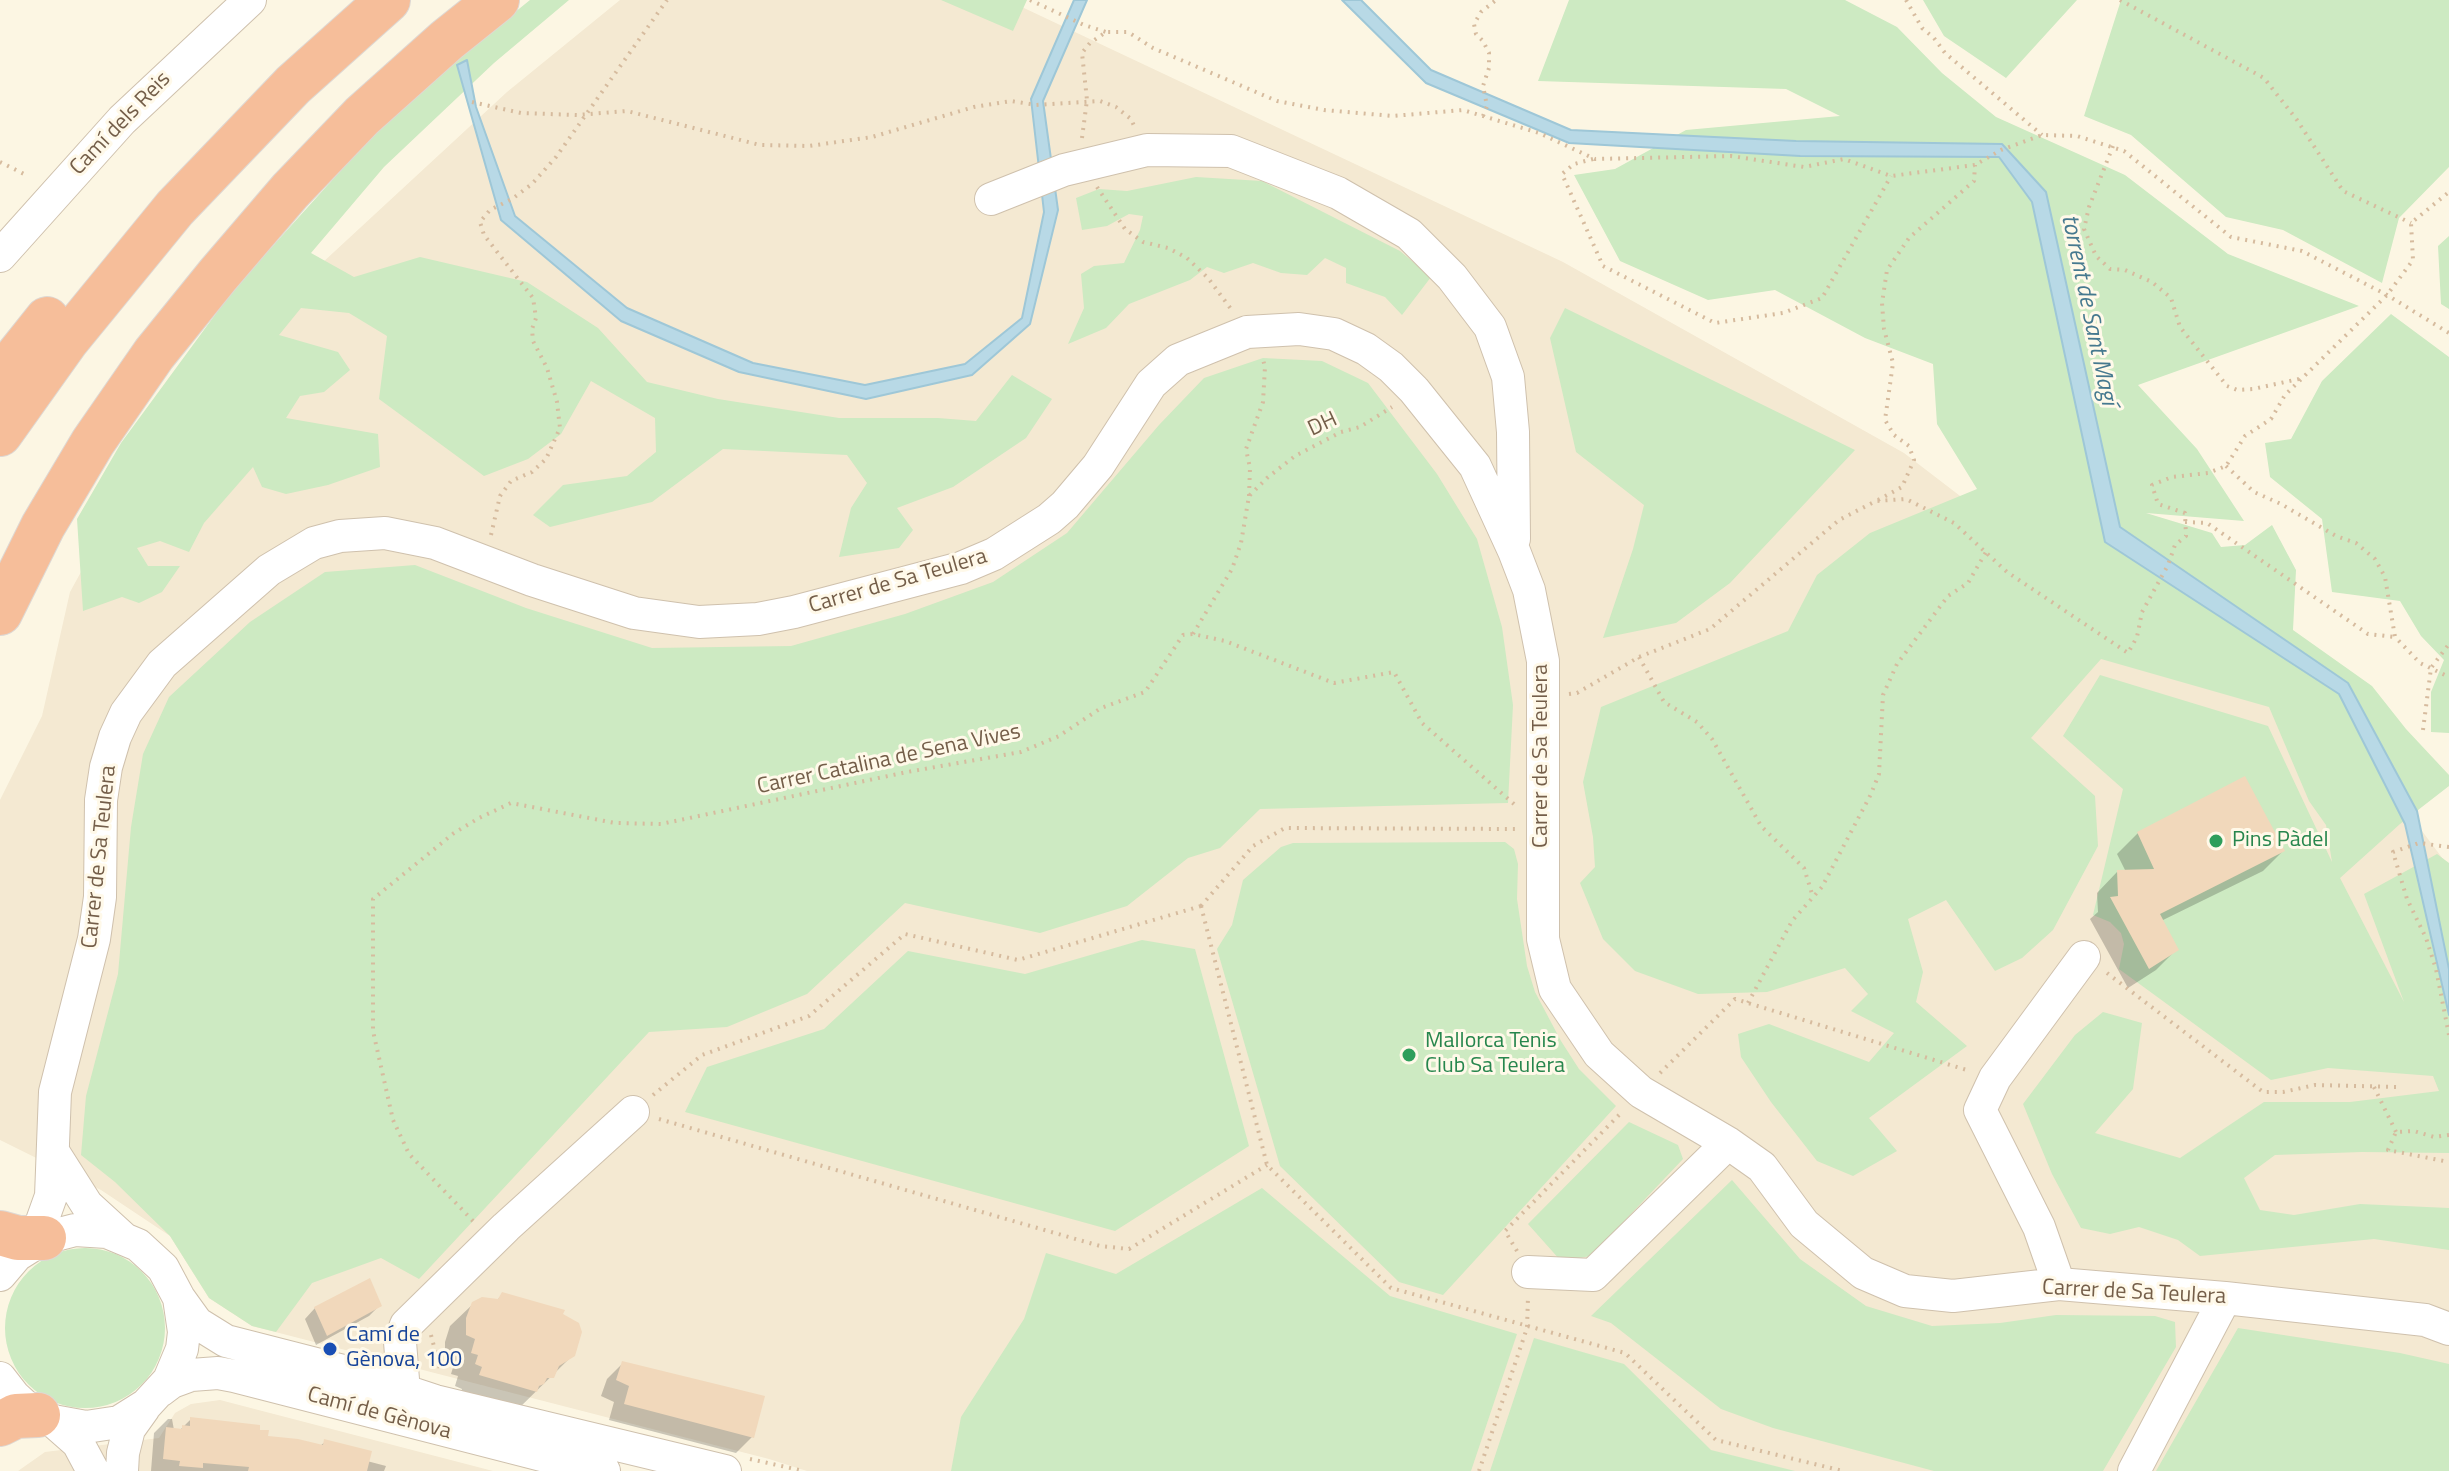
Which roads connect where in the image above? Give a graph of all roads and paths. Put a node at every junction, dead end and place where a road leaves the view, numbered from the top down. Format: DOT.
graph roads {
  1 [pos="250,0"];
  2 [pos="358,0"];
  3 [pos="388,0"];
  4 [pos="465,0"];
  5 [pos="497,0"];
  6 [pos="667,0"];
  7 [pos="1030,0"];
  8 [pos="1496,0"];
  9 [pos="1906,0"];
  10 [pos="2120,0"];
  11 [pos="1106,32"];
  12 [pos="1087,100"];
  13 [pos="472,102"];
  14 [pos="588,115"];
  15 [pos="1483,116"];
  16 [pos="2042,135"];
  17 [pos="2113,146"];
  18 [pos="1147,150"];
  19 [pos="1595,159"];
  20 [pos="0,162"];
  21 [pos="1086,165"];
  22 [pos="1975,165"];
  23 [pos="24,174"];
  24 [pos="1891,176"];
  25 [pos="2449,192"];
  26 [pos="991,199"];
  27 [pos="2411,223"];
  28 [pos="0,256"];
  29 [pos="2387,295"];
  30 [pos="1247,332"];
  31 [pos="2449,333"];
  32 [pos="0,378"];
  33 [pos="2301,379"];
  34 [pos="1414,390"];
  35 [pos="1513,432"];
  36 [pos="0,434"];
  37 [pos="1472,462"];
  38 [pos="2226,466"];
  39 [pos="1249,496"];
  40 [pos="1876,501"];
  41 [pos="2185,522"];
  42 [pos="0,541"];
  43 [pos="1514,551"];
  44 [pos="1986,552"];
  45 [pos="483,560"];
  46 [pos="0,613"];
  47 [pos="1193,634"];
  48 [pos="2395,637"];
  49 [pos="2449,644"];
  50 [pos="1639,657"];
  51 [pos="2431,668"];
  52 [pos="2449,677"];
  53 [pos="1543,700"];
  54 [pos="2423,730"];
  55 [pos="1542,830"];
  56 [pos="2449,847"];
  57 [pos="1813,897"];
  58 [pos="1201,906"];
  59 [pos="2084,957"];
  60 [pos="1748,1003"];
  61 [pos="2449,1035"];
  62 [pos="1995,1078"];
  63 [pos="2374,1087"];
  64 [pos="2399,1087"];
  65 [pos="1641,1092"];
  66 [pos="633,1112"];
  67 [pos="2396,1132"];
  68 [pos="2449,1135"];
  69 [pos="1728,1143"];
  70 [pos="54,1153"];
  71 [pos="2449,1162"];
  72 [pos="1267,1165"];
  73 [pos="473,1221"];
  74 [pos="123,1238"];
  75 [pos="14,1254"];
  76 [pos="1528,1272"];
  77 [pos="2059,1284"];
  78 [pos="179,1298"];
  79 [pos="2225,1298"];
  80 [pos="1527,1328"];
  81 [pos="2449,1329"];
  82 [pos="0,1378"];
  83 [pos="404,1392"];
  84 [pos="152,1399"];
  85 [pos="30,1420"];
  86 [pos="93,1471"];
  87 [pos="122,1471"];
  88 [pos="604,1471"];
  89 [pos="725,1471"];
  90 [pos="1479,1471"];
  91 [pos="1843,1471"];
  92 [pos="2134,1471"];
  1 -- 28 [label="street, Camí dels Reis"];
  2 -- 32 [label="highway"];
  3 -- 36 [label="highway"];
  4 -- 42 [label="highway"];
  5 -- 46 [label="highway"];
  6 -- 14 [label="path"];
  7 -- 11 [label="path"];
  8 -- 15 [label="path"];
  9 -- 16 [label="path"];
  10 -- 27 [label="path"];
  11 -- 12 [label="path"];
  11 -- 15 [label="path"];
  12 -- 14 [label="path"];
  12 -- 18 [label="path"];
  12 -- 21 [label="path"];
  13 -- 14 [label="path"];
  14 -- 45 [label="path"];
  15 -- 19 [label="path"];
  16 -- 17 [label="path"];
  16 -- 22 [label="path"];
  17 -- 29 [label="path"];
  17 -- 33 [label="path"];
  18 -- 21 [label="street"];
  18 -- 35 [label="street"];
  19 -- 24 [label="path"];
  19 -- 24 [label="path"];
  20 -- 23 [label="path"];
  21 -- 26 [label="street"];
  21 -- 30 [label="path"];
  22 -- 24 [label="path"];
  22 -- 40 [label="path"];
  25 -- 27 [label="path"];
  27 -- 29 [label="path"];
  29 -- 31 [label="path"];
  29 -- 33 [label="path"];
  30 -- 34 [label="street, Carrer de Sa Teulera"];
  30 -- 39 [label="path"];
  30 -- 45 [label="street, Carrer de Sa Teulera"];
  33 -- 38 [label="path"];
  34 -- 37 [label="street, Carrer de Sa Teulera"];
  34 -- 39 [label="path, DH"];
  35 -- 37 [label="street"];
  35 -- 43 [label="street"];
  37 -- 43 [label="street, Carrer de Sa Teulera"];
  38 -- 41 [label="path"];
  38 -- 48 [label="path"];
  39 -- 47 [label="path"];
  40 -- 44 [label="path"];
  40 -- 50 [label="path"];
  41 -- 44 [label="path"];
  41 -- 48 [label="path"];
  43 -- 53 [label="street, Carrer de Sa Teulera"];
  44 -- 57 [label="path"];
  45 -- 70 [label="street, Carrer de Sa Teulera"];
  47 -- 55 [label="path"];
  47 -- 73 [label="path, Carrer Catalina de Sena Vives"];
  48 -- 51 [label="path"];
  49 -- 51 [label="path"];
  50 -- 53 [label="path"];
  50 -- 57 [label="path"];
  51 -- 52 [label="path"];
  51 -- 54 [label="path"];
  53 -- 55 [label="street, Carrer de Sa Teulera"];
  55 -- 58 [label="path"];
  55 -- 65 [label="street, Carrer de Sa Teulera"];
  56 -- 61 [label="path"];
  57 -- 60 [label="path"];
  58 -- 66 [label="path"];
  58 -- 72 [label="path"];
  59 -- 62 [label="street"];
  59 -- 63 [label="path"];
  60 -- 62 [label="path"];
  60 -- 65 [label="path"];
  62 -- 77 [label="street"];
  63 -- 64 [label="path"];
  63 -- 67 [label="path"];
  65 -- 69 [label="street, Carrer de Sa Teulera"];
  65 -- 76 [label="path"];
  66 -- 72 [label="path"];
  66 -- 83 [label="street, Camí de Gènova"];
  67 -- 68 [label="path"];
  67 -- 71 [label="path"];
  69 -- 76 [label="street"];
  69 -- 77 [label="street, Carrer de Sa Teulera"];
  70 -- 74 [label="street"];
  70 -- 75 [label="street, Carrer de Sa Teulera"];
  72 -- 80 [label="path"];
  74 -- 75 [label="street"];
  74 -- 78 [label="street"];
  76 -- 80 [label="path"];
  77 -- 79 [label="street, Carrer de Sa Teulera"];
  78 -- 83 [label="street, Camí de Gènova"];
  78 -- 84 [label="street"];
  79 -- 81 [label="street, Carrer de Sa Teulera"];
  79 -- 92 [label="street"];
  80 -- 90 [label="path"];
  80 -- 91 [label="path"];
  82 -- 85 [label="street"];
  83 -- 89 [label="street, Camí de Gènova"];
  84 -- 85 [label="street, Camí de Gènova"];
  84 -- 87 [label="street"];
  84 -- 88 [label="street, Camí de Gènova"];
  85 -- 86 [label="street"];
}
